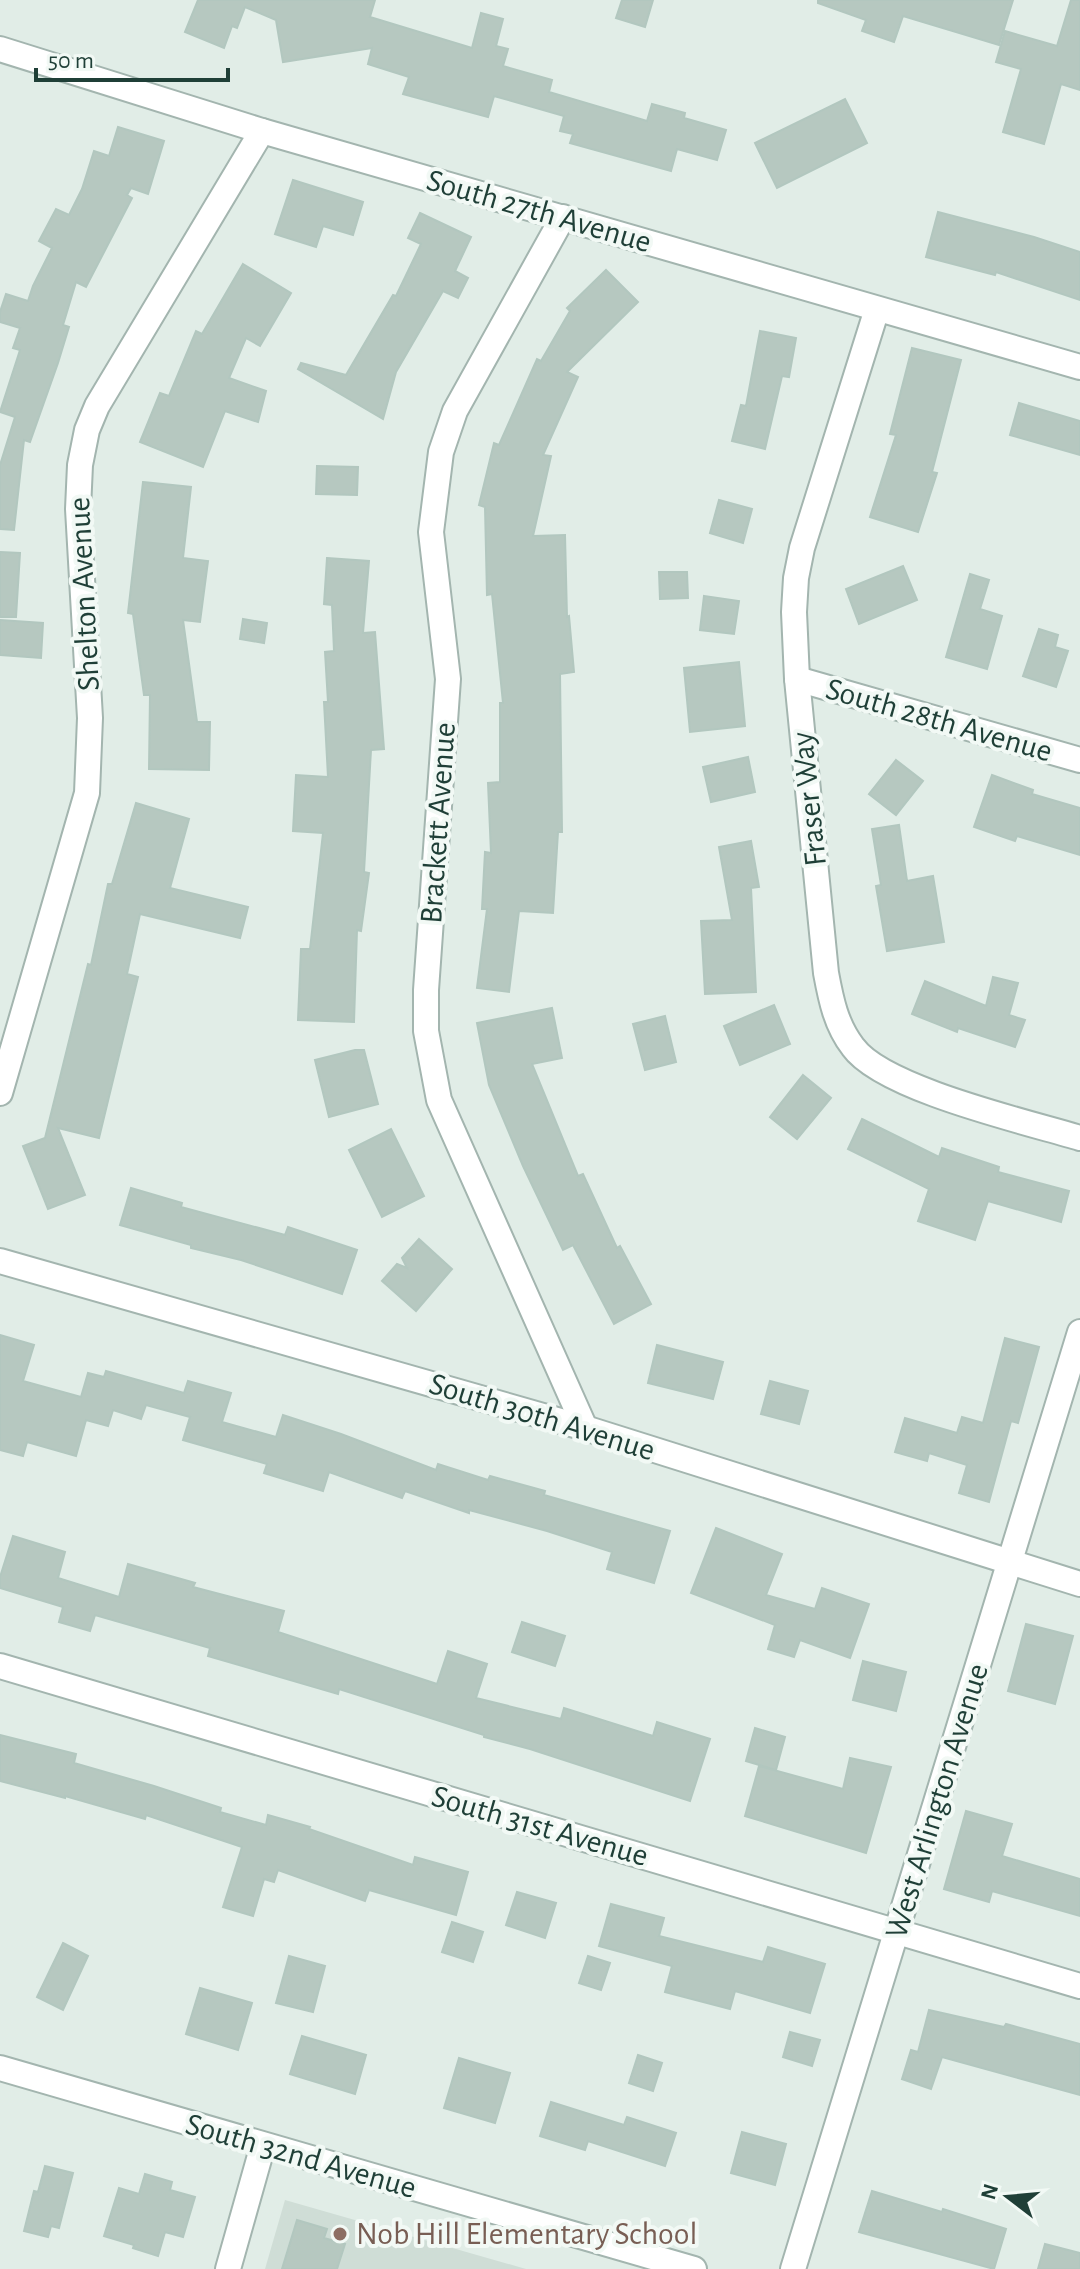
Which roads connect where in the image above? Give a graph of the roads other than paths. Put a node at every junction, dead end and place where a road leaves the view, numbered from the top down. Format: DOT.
graph roads {
  1 [pos="0,49"];
  2 [pos="262,131"];
  3 [pos="563,217"];
  4 [pos="877,309"];
  5 [pos="1080,367"];
  6 [pos="797,679"];
  7 [pos="1080,760"];
  8 [pos="0,1093"];
  9 [pos="1080,1138"];
  10 [pos="0,1261"];
  11 [pos="1080,1332"];
  12 [pos="585,1428"];
  13 [pos="1010,1564"];
  14 [pos="1080,1584"];
  15 [pos="0,1666"];
  16 [pos="897,1931"];
  17 [pos="1080,1986"];
  18 [pos="0,2068"];
  19 [pos="263,2145"];
  20 [pos="228,2269"];
  21 [pos="694,2269"];
  22 [pos="793,2269"];
  1 -- 2 [label="street, South 27th Avenue"];
  2 -- 3 [label="street, South 27th Avenue"];
  2 -- 8 [label="street, Shelton Avenue"];
  3 -- 4 [label="street, South 27th Avenue"];
  3 -- 12 [label="street, Brackett Avenue"];
  4 -- 5 [label="street, South 27th Avenue"];
  4 -- 6 [label="street, Fraser Way"];
  6 -- 7 [label="street, South 28th Avenue"];
  6 -- 9 [label="street, Fraser Way"];
  10 -- 12 [label="street, South 30th Avenue"];
  11 -- 13 [label="street, West Arlington Avenue"];
  12 -- 13 [label="street, South 30th Avenue"];
  13 -- 14 [label="street, South 30th Avenue"];
  13 -- 16 [label="street, West Arlington Avenue"];
  15 -- 16 [label="street, South 31st Avenue"];
  16 -- 17 [label="street, South 31st Avenue"];
  16 -- 22 [label="street, West Arlington Avenue"];
  18 -- 19 [label="street, South 32nd Avenue"];
  19 -- 20 [label="street"];
  19 -- 21 [label="street, South 32nd Avenue"];
}
